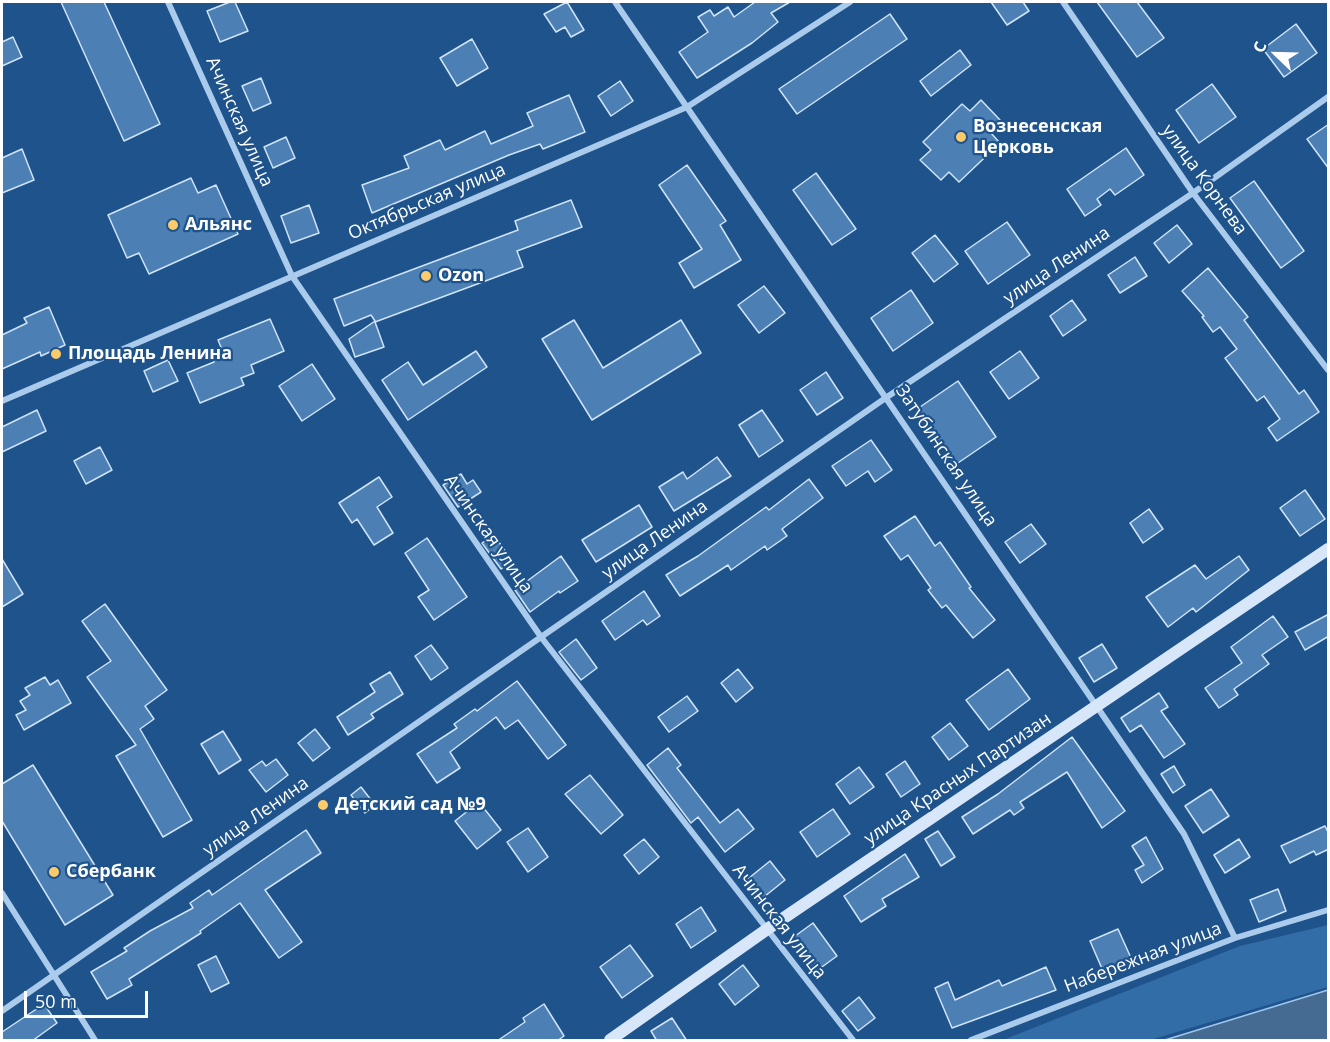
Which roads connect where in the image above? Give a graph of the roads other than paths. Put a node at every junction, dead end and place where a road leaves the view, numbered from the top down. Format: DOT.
graph roads {
  1 [pos="168,2"];
  2 [pos="615,2"];
  3 [pos="850,2"];
  4 [pos="1063,2"];
  5 [pos="1329,97"];
  6 [pos="687,107"];
  7 [pos="1193,193"];
  8 [pos="292,276"];
  9 [pos="1329,370"];
  10 [pos="887,397"];
  11 [pos="2,401"];
  12 [pos="1329,549"];
  13 [pos="541,638"];
  14 [pos="1099,706"];
  15 [pos="2,893"];
  16 [pos="1329,910"];
  17 [pos="766,930"];
  18 [pos="1235,938"];
  19 [pos="52,976"];
  20 [pos="2,1011"];
  21 [pos="95,1041"];
  22 [pos="610,1041"];
  23 [pos="853,1041"];
  24 [pos="971,1041"];
  1 -- 8 [label="street, Ачинская улица"];
  2 -- 6 [label="street, Затубинская улица"];
  3 -- 6 [label="street, Октябрьская улица"];
  4 -- 7 [label="street, улица Корнева"];
  5 -- 7 [label="street, улица Ленина"];
  6 -- 8 [label="street, Октябрьская улица"];
  6 -- 10 [label="street, Затубинская улица"];
  7 -- 9 [label="street, улица Корнева"];
  7 -- 10 [label="street, улица Ленина"];
  8 -- 11 [label="street, Октябрьская улица"];
  8 -- 13 [label="street, Ачинская улица"];
  10 -- 13 [label="street, улица Ленина"];
  10 -- 14 [label="street, Затубинская улица"];
  12 -- 14 [label="main road, улица Красных Партизан"];
  13 -- 17 [label="street, Ачинская улица"];
  13 -- 19 [label="street, улица Ленина"];
  14 -- 17 [label="main road, улица Красных Партизан"];
  14 -- 18 [label="street, Затубинская улица"];
  15 -- 19 [label="street"];
  16 -- 18 [label="street, Набережная улица"];
  17 -- 22 [label="main road, улица Красных Партизан"];
  17 -- 23 [label="street, Ачинская улица"];
  18 -- 24 [label="street, Набережная улица"];
  19 -- 20 [label="street, улица Ленина"];
  19 -- 21 [label="street"];
}
